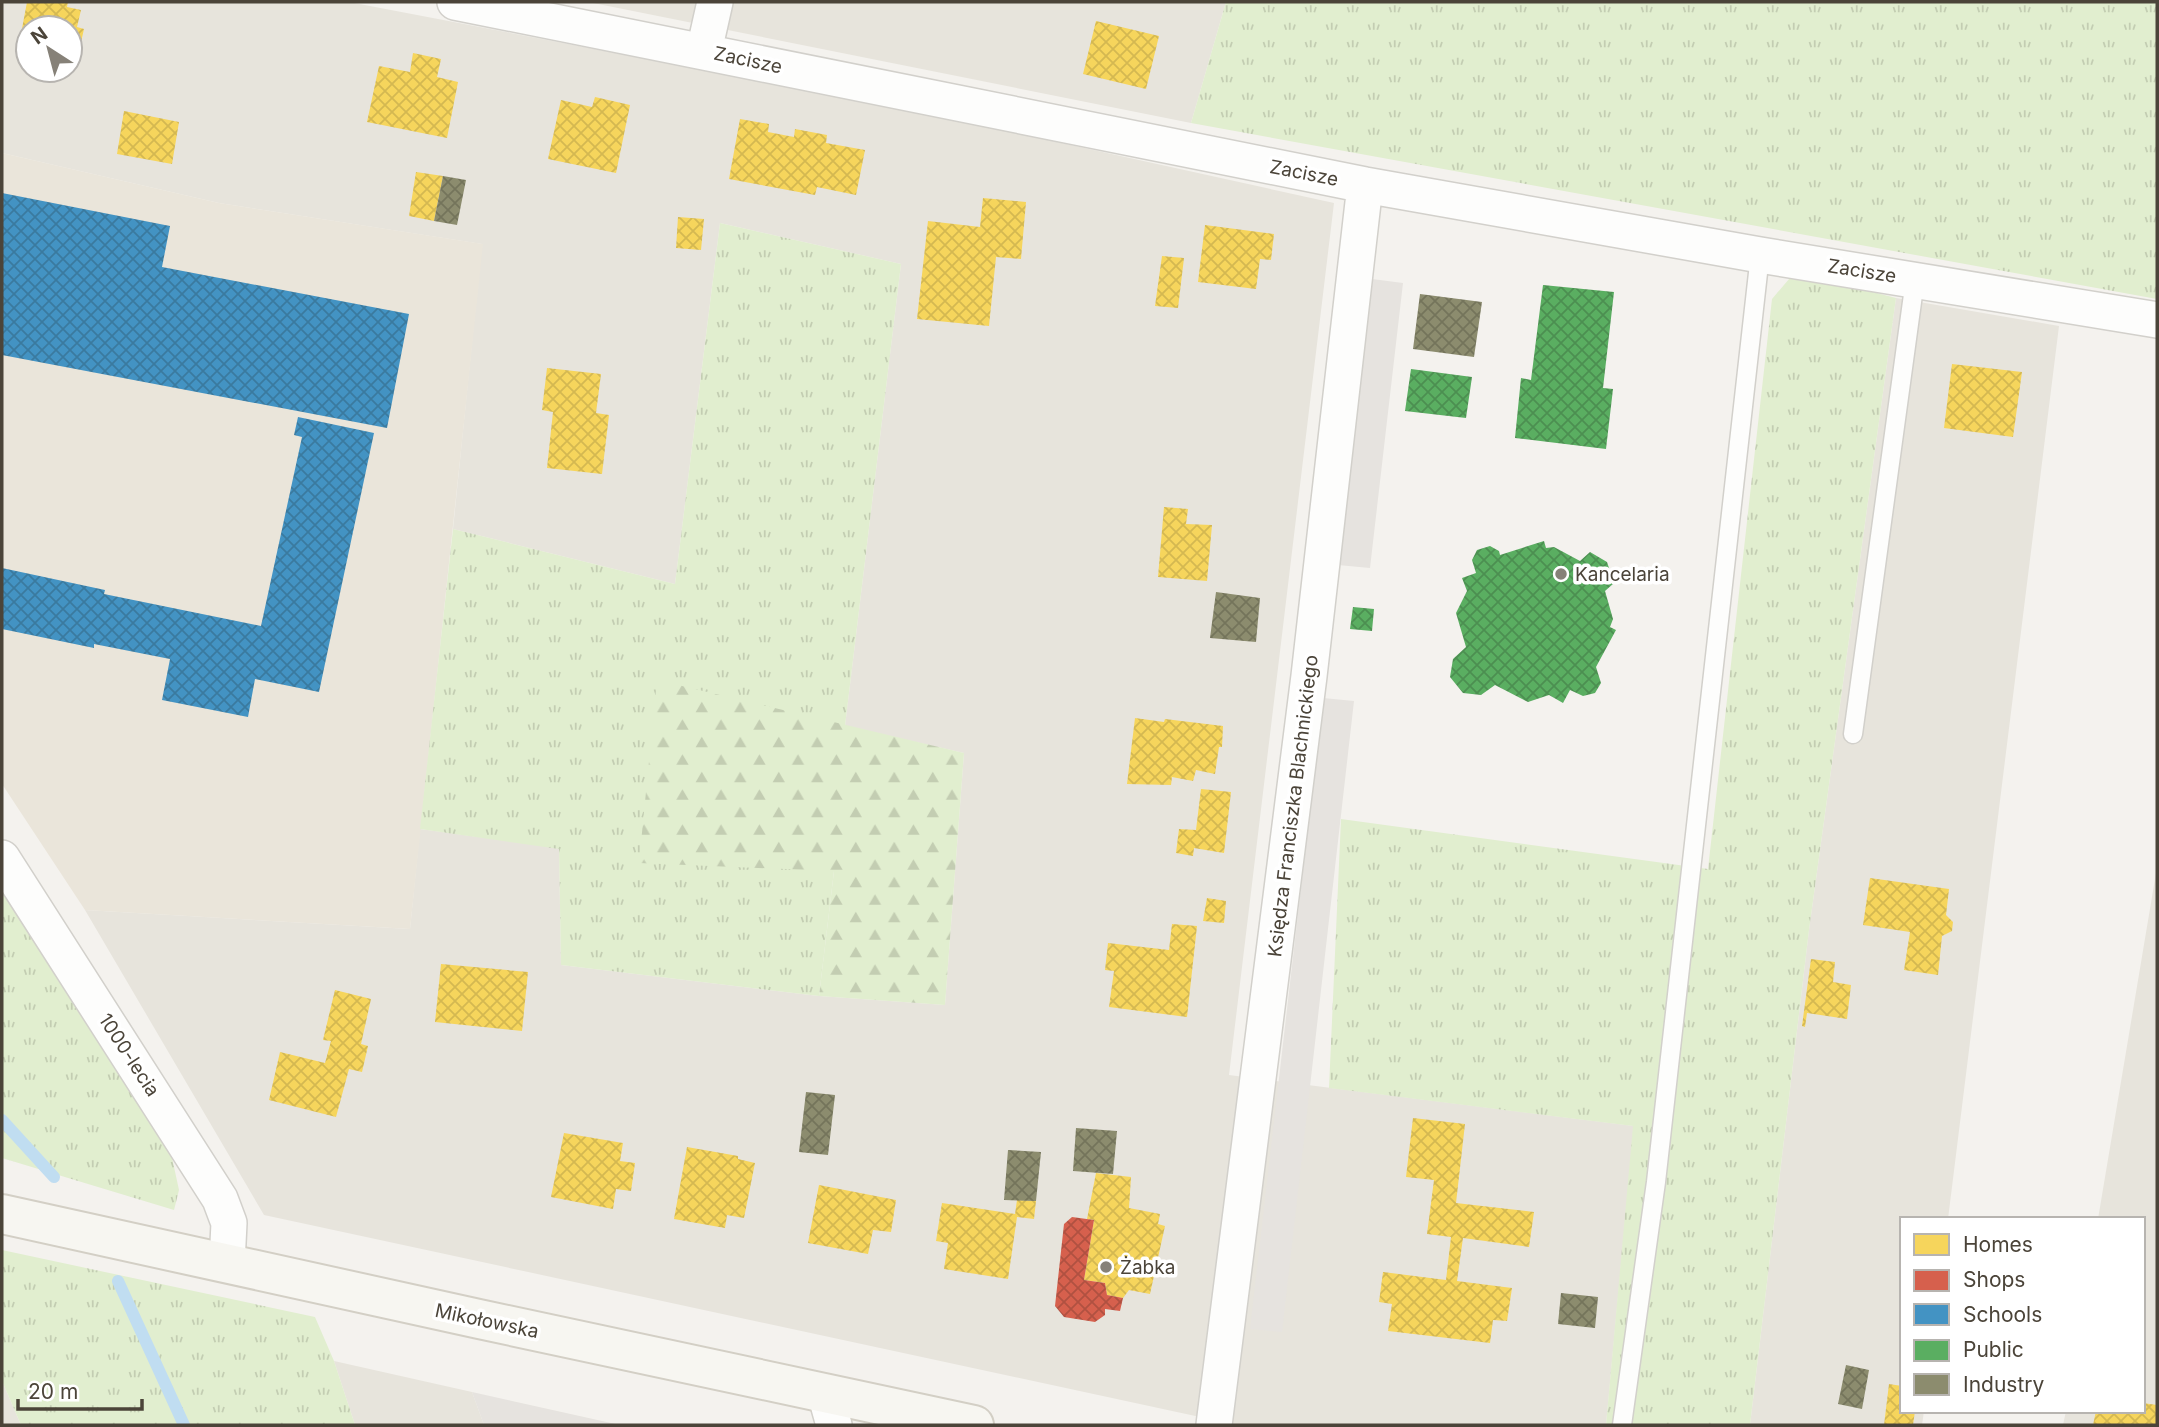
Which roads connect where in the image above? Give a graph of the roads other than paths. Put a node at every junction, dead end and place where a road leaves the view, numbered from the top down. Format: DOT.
graph roads {
  1 [pos="455,2"];
  2 [pos="715,2"];
  3 [pos="704,51"];
  4 [pos="1365,185"];
  5 [pos="1760,255"];
  6 [pos="1915,280"];
  7 [pos="2157,320"];
  8 [pos="1853,734"];
  9 [pos="2,858"];
  10 [pos="2,1213"];
  11 [pos="227,1263"];
  12 [pos="829,1409"];
  13 [pos="974,1425"];
  14 [pos="1214,1425"];
  15 [pos="1622,1425"];
  1 -- 3 [label="street, Zacisze"];
  2 -- 3 [label="street"];
  3 -- 4 [label="street, Zacisze"];
  4 -- 5 [label="street, Zacisze"];
  4 -- 14 [label="street, Księdza Franciszka Blachnickiego"];
  5 -- 6 [label="street, Zacisze"];
  5 -- 15 [label="lane"];
  6 -- 7 [label="street, Zacisze"];
  6 -- 8 [label="lane"];
  9 -- 11 [label="street, 1000-lecia"];
  10 -- 11 [label="main road, Mikołowska"];
  11 -- 12 [label="main road, Mikołowska"];
  12 -- 13 [label="main road, Mikołowska"];
}
